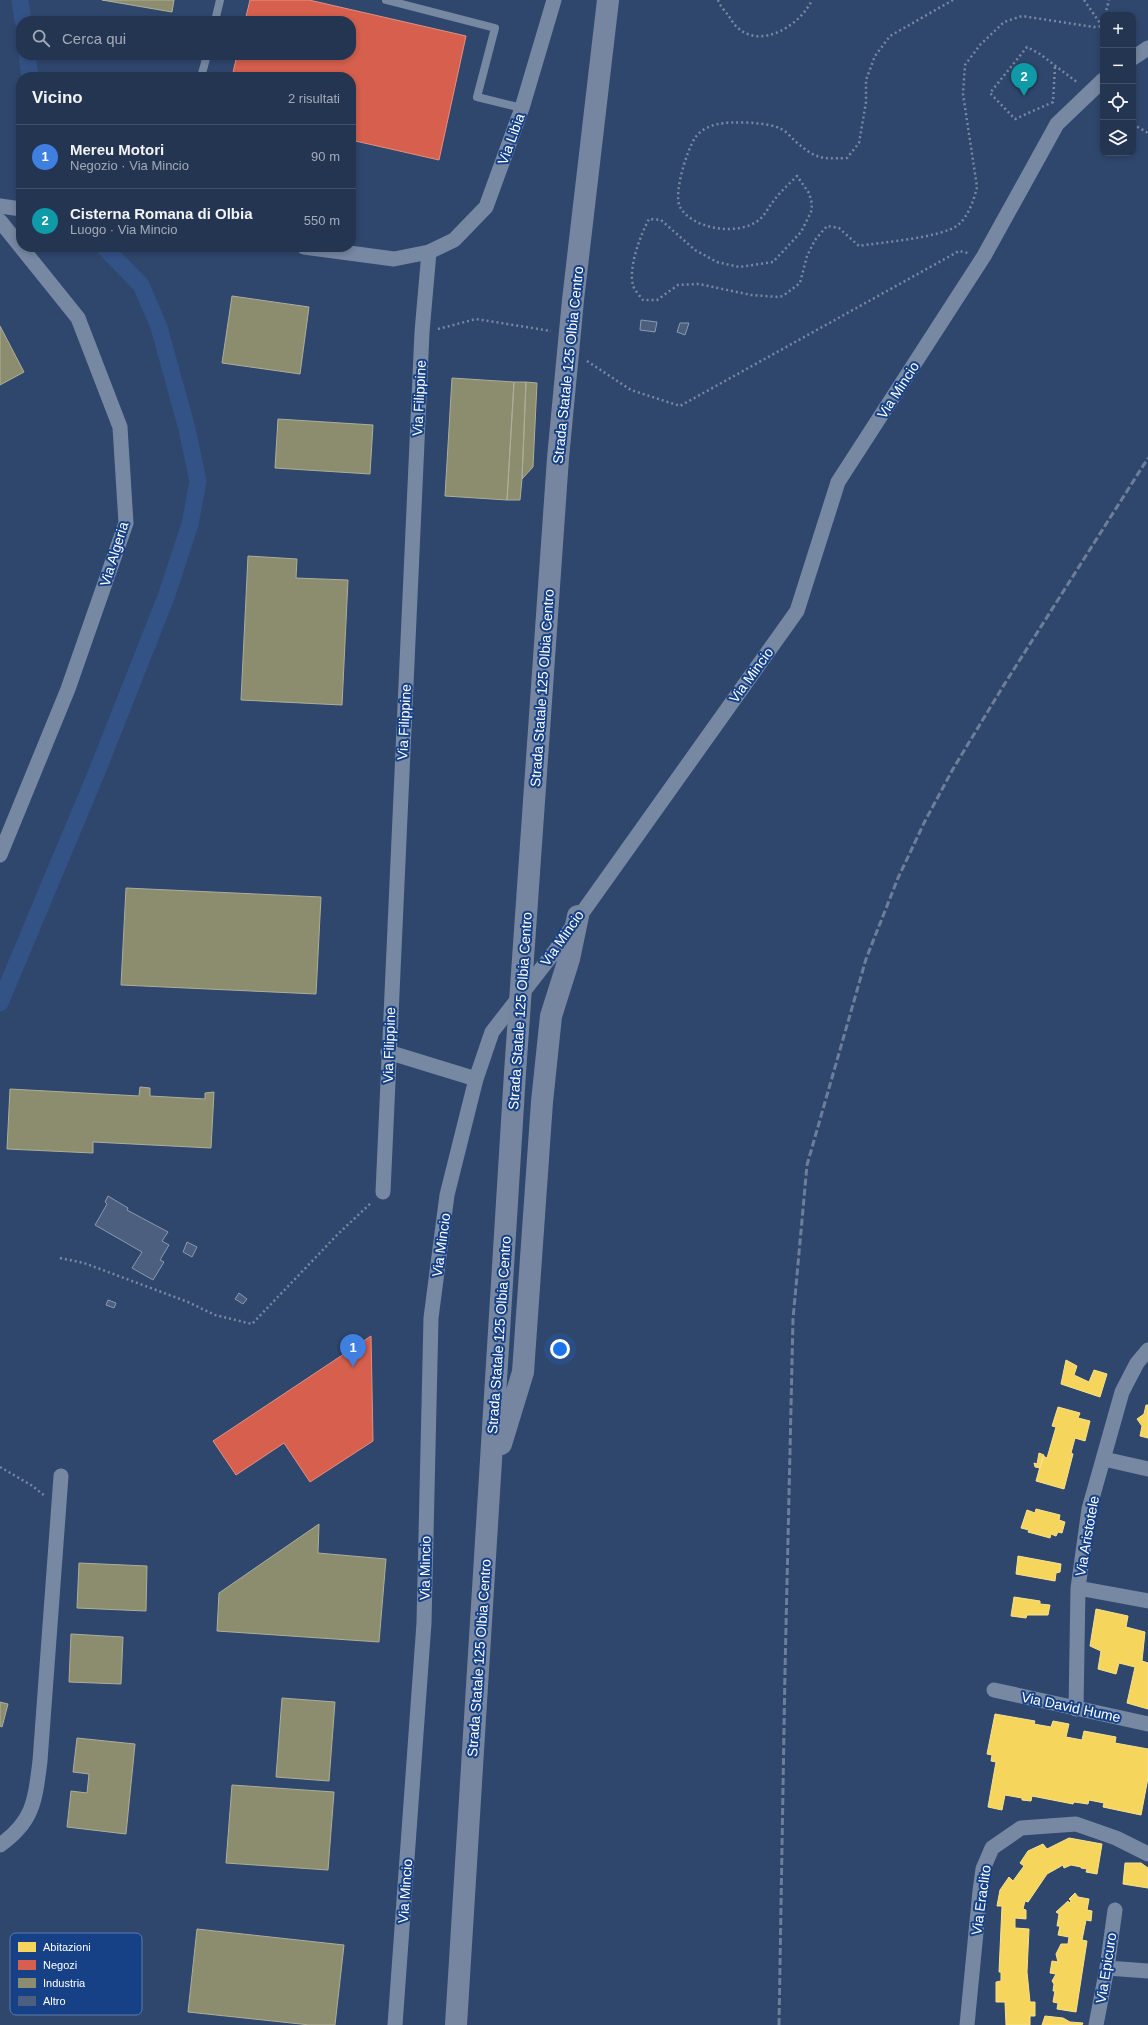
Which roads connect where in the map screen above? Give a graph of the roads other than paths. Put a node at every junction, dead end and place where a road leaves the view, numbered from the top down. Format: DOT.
graph roads {
  1 [pos="220,0"];
  2 [pos="386,0"];
  3 [pos="554,0"];
  4 [pos="608,0"];
  5 [pos="216,16"];
  6 [pos="1148,48"];
  7 [pos="1136,56"];
  8 [pos="206,60"];
  9 [pos="202,72"];
  10 [pos="1100,83"];
  11 [pos="522,108"];
  12 [pos="0,206"];
  13 [pos="16,208"];
  14 [pos="0,221"];
  15 [pos="16,241"];
  16 [pos="25,252"];
  17 [pos="342,252"];
  18 [pos="429,252"];
  19 [pos="0,855"];
  20 [pos="578,916"];
  21 [pos="388,1052"];
  22 [pos="476,1079"];
  23 [pos="383,1192"];
  24 [pos="1148,1350"];
  25 [pos="1104,1459"];
  26 [pos="1148,1468"];
  27 [pos="61,1476"];
  28 [pos="490,1480"];
  29 [pos="1078,1588"];
  30 [pos="1148,1601"];
  31 [pos="994,1690"];
  32 [pos="1076,1709"];
  33 [pos="1148,1724"];
  34 [pos="0,1845"];
  35 [pos="1148,1854"];
  36 [pos="1115,1910"];
  37 [pos="1107,1968"];
  38 [pos="1148,1971"];
  39 [pos="395,2025"];
  40 [pos="456,2025"];
  41 [pos="967,2025"];
  42 [pos="1096,2025"];
  1 -- 5 [label="lane"];
  2 -- 11 [label="lane"];
  3 -- 11 [label="street, Via Libia"];
  4 -- 28 [label="main road, Strada Statale 125 Olbia Centro"];
  6 -- 7 [label="street"];
  8 -- 9 [label="lane"];
  10 -- 20 [label="street, Via Mincio"];
  11 -- 18 [label="street, Via Libia"];
  12 -- 13 [label="street"];
  14 -- 15 [label="street, Via Algeria"];
  16 -- 19 [label="street, Via Algeria"];
  17 -- 18 [label="street, Via Libia"];
  18 -- 21 [label="street, Via Filippine"];
  20 -- 22 [label="street, Via Mincio"];
  20 -- 28 [label="main road"];
  21 -- 22 [label="street"];
  21 -- 23 [label="street, Via Filippine"];
  22 -- 39 [label="street, Via Mincio"];
  24 -- 25 [label="street, Via Aristotele"];
  25 -- 26 [label="street"];
  25 -- 29 [label="street, Via Aristotele"];
  27 -- 34 [label="street"];
  28 -- 40 [label="main road, Strada Statale 125 Olbia Centro"];
  29 -- 30 [label="street"];
  29 -- 32 [label="street, Via Aristotele"];
  31 -- 32 [label="street, Via David Hume"];
  32 -- 33 [label="street, Via David Hume"];
  35 -- 41 [label="street, Via Eraclito"];
  36 -- 37 [label="street, Via Epicuro"];
  37 -- 38 [label="street"];
  37 -- 42 [label="street, Via Epicuro"];
}
